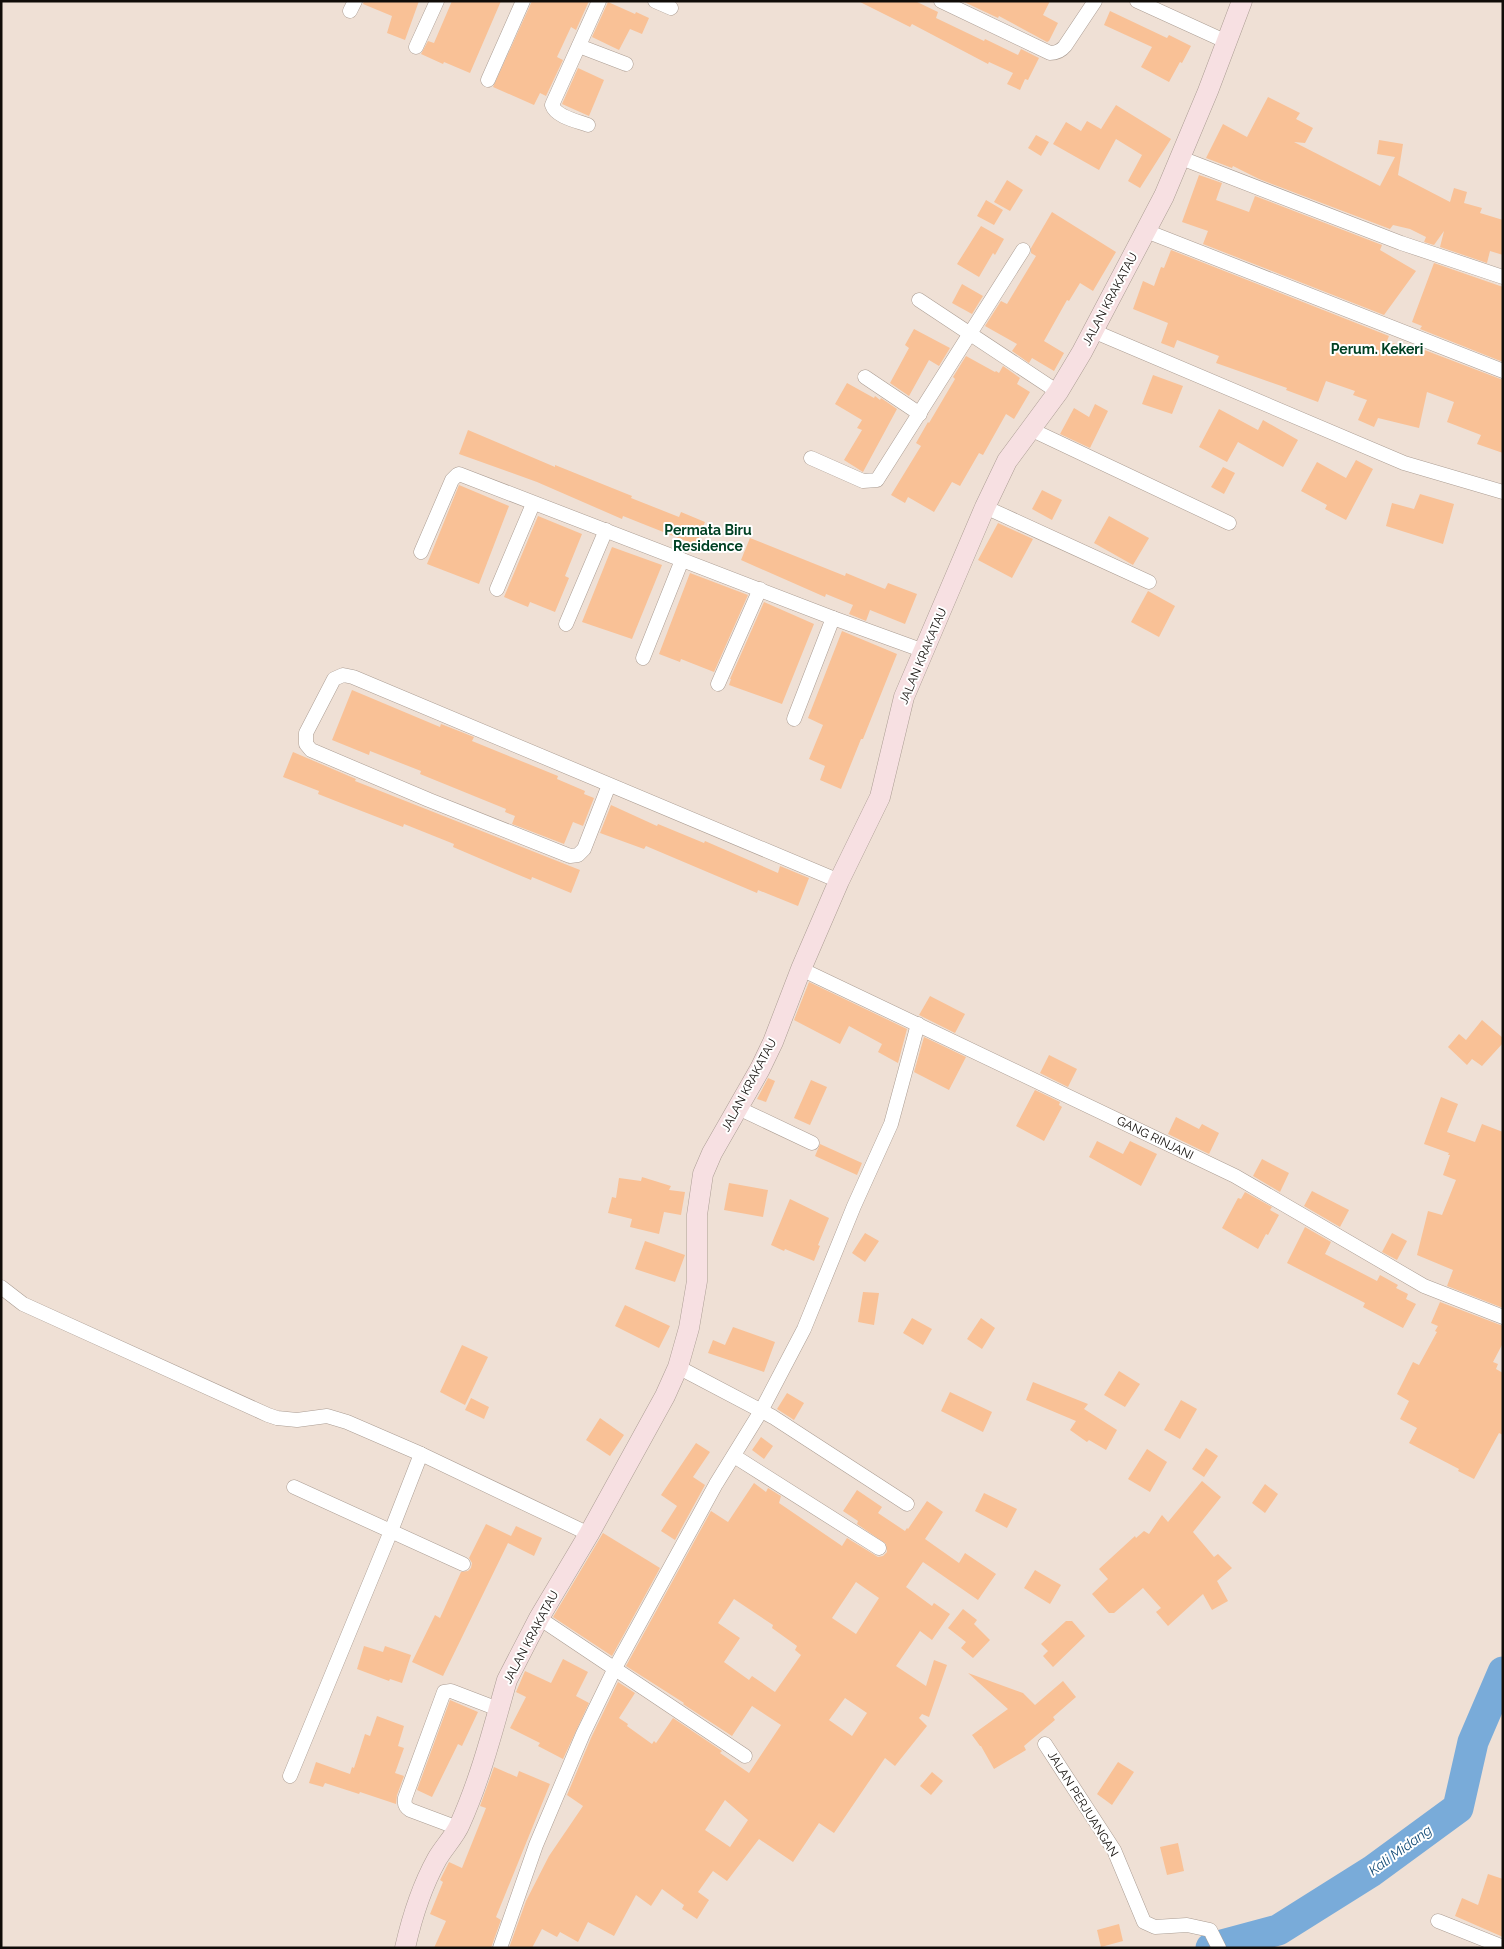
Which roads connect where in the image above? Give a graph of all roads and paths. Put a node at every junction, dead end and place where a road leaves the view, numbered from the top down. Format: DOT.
graph roads {
  1 [pos="437,1"];
  2 [pos="523,1"];
  3 [pos="599,1"];
  4 [pos="655,1"];
  5 [pos="941,1"];
  6 [pos="1095,1"];
  7 [pos="1137,1"];
  8 [pos="1242,1"];
  9 [pos="671,8"];
  10 [pos="1227,42"];
  11 [pos="579,46"];
  12 [pos="416,47"];
  13 [pos="626,64"];
  14 [pos="488,80"];
  15 [pos="588,125"];
  16 [pos="1181,158"];
  17 [pos="1146,231"];
  18 [pos="1023,250"];
  19 [pos="1503,277"];
  20 [pos="919,300"];
  21 [pos="1093,331"];
  22 [pos="969,332"];
  23 [pos="1503,371"];
  24 [pos="865,377"];
  25 [pos="1058,392"];
  26 [pos="920,414"];
  27 [pos="1030,429"];
  28 [pos="811,458"];
  29 [pos="1503,492"];
  30 [pos="533,504"];
  31 [pos="985,507"];
  32 [pos="1229,524"];
  33 [pos="606,530"];
  34 [pos="421,552"];
  35 [pos="682,560"];
  36 [pos="1149,582"];
  37 [pos="497,589"];
  38 [pos="760,589"];
  39 [pos="833,618"];
  40 [pos="566,624"];
  41 [pos="924,651"];
  42 [pos="643,658"];
  43 [pos="718,684"];
  44 [pos="794,719"];
  45 [pos="609,785"];
  46 [pos="839,881"];
  47 [pos="801,969"];
  48 [pos="918,1024"];
  49 [pos="738,1108"];
  50 [pos="812,1143"];
  51 [pos="2,1288"];
  52 [pos="1503,1317"];
  53 [pos="678,1367"];
  54 [pos="761,1411"];
  55 [pos="420,1454"];
  56 [pos="734,1456"];
  57 [pos="294,1487"];
  58 [pos="907,1504"];
  59 [pos="391,1531"];
  60 [pos="590,1534"];
  61 [pos="879,1548"];
  62 [pos="463,1564"];
  63 [pos="539,1618"];
  64 [pos="615,1668"];
  65 [pos="498,1709"];
  66 [pos="1045,1744"];
  67 [pos="745,1756"];
  68 [pos="290,1776"];
  69 [pos="458,1828"];
  70 [pos="1438,1921"];
  71 [pos="1503,1947"];
  72 [pos="405,1948"];
  73 [pos="500,1948"];
  74 [pos="1219,1948"];
  1 -- 12 [label="street"];
  2 -- 14 [label="street"];
  3 -- 11 [label="street"];
  4 -- 9 [label="street"];
  5 -- 6 [label="street"];
  7 -- 10 [label="street"];
  8 -- 10 [label="street, JALAN KRAKATAU"];
  10 -- 16 [label="street, JALAN KRAKATAU"];
  11 -- 13 [label="street"];
  11 -- 15 [label="street"];
  16 -- 17 [label="street, JALAN KRAKATAU"];
  16 -- 19 [label="street"];
  17 -- 21 [label="street, JALAN KRAKATAU"];
  17 -- 23 [label="street"];
  18 -- 22 [label="street"];
  20 -- 22 [label="street"];
  21 -- 25 [label="street, JALAN KRAKATAU"];
  21 -- 29 [label="street"];
  22 -- 25 [label="street"];
  22 -- 26 [label="street"];
  24 -- 26 [label="street"];
  25 -- 27 [label="street, JALAN KRAKATAU"];
  26 -- 28 [label="street"];
  27 -- 31 [label="street, JALAN KRAKATAU"];
  27 -- 32 [label="street"];
  30 -- 33 [label="street"];
  30 -- 34 [label="street"];
  30 -- 37 [label="street"];
  31 -- 36 [label="street"];
  31 -- 41 [label="street, JALAN KRAKATAU"];
  33 -- 35 [label="street"];
  33 -- 40 [label="street"];
  35 -- 38 [label="street"];
  35 -- 42 [label="street"];
  38 -- 39 [label="street"];
  38 -- 43 [label="street"];
  39 -- 41 [label="street"];
  39 -- 44 [label="street"];
  41 -- 46 [label="street, JALAN KRAKATAU"];
  45 -- 45 [label="street"];
  45 -- 46 [label="street"];
  46 -- 47 [label="street, JALAN KRAKATAU"];
  47 -- 48 [label="street, GANG RINJANI"];
  47 -- 49 [label="street, JALAN KRAKATAU"];
  48 -- 52 [label="street, GANG RINJANI"];
  48 -- 54 [label="street"];
  49 -- 50 [label="street"];
  49 -- 53 [label="street, JALAN KRAKATAU"];
  51 -- 55 [label="street"];
  53 -- 54 [label="street"];
  53 -- 60 [label="street, JALAN KRAKATAU"];
  54 -- 56 [label="street"];
  54 -- 58 [label="street"];
  55 -- 59 [label="street"];
  55 -- 60 [label="street"];
  56 -- 61 [label="street"];
  56 -- 64 [label="street"];
  57 -- 59 [label="street"];
  59 -- 62 [label="street"];
  59 -- 68 [label="street"];
  60 -- 63 [label="street, JALAN KRAKATAU"];
  63 -- 64 [label="street"];
  63 -- 65 [label="street, JALAN KRAKATAU"];
  64 -- 67 [label="street"];
  64 -- 73 [label="street"];
  65 -- 69 [label="street, JALAN KRAKATAU"];
  65 -- 69 [label="street"];
  66 -- 74 [label="street, JALAN PERJUANGAN"];
  69 -- 72 [label="street, JALAN KRAKATAU"];
  70 -- 71 [label="street"];
}
